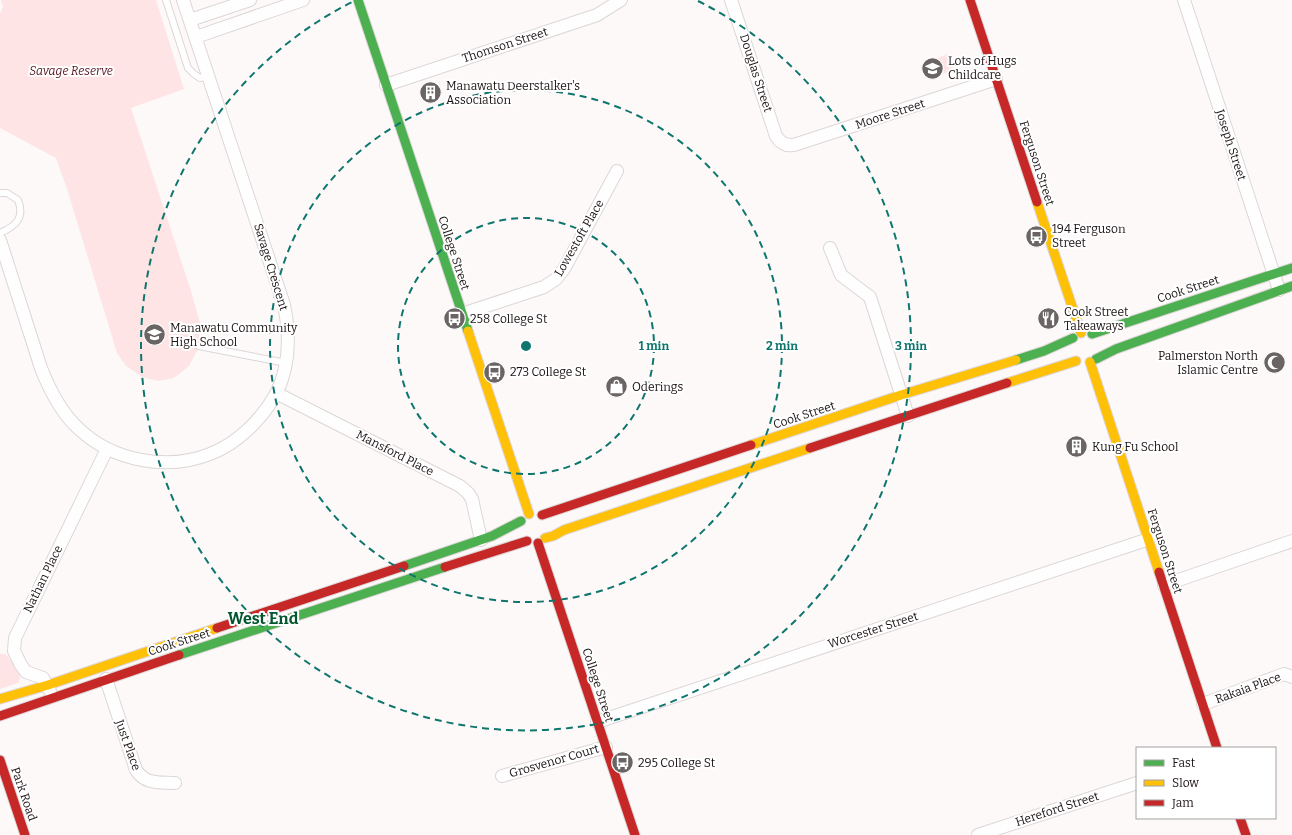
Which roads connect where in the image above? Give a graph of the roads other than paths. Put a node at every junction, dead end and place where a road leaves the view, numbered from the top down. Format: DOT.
graph roads {
  1 [pos="166,0"];
  2 [pos="183,0"];
  3 [pos="250,0"];
  4 [pos="303,0"];
  5 [pos="358,0"];
  6 [pos="621,0"];
  7 [pos="731,0"];
  8 [pos="970,0"];
  9 [pos="1184,0"];
  10 [pos="190,20"];
  11 [pos="196,37"];
  12 [pos="208,76"];
  13 [pos="996,79"];
  14 [pos="386,84"];
  15 [pos="784,144"];
  16 [pos="617,172"];
  17 [pos="0,194"];
  18 [pos="0,233"];
  19 [pos="0,240"];
  20 [pos="830,248"];
  21 [pos="1292,268"];
  22 [pos="1273,274"];
  23 [pos="1292,286"];
  24 [pos="1279,290"];
  25 [pos="462,314"];
  26 [pos="1092,334"];
  27 [pos="1077,336"];
  28 [pos="199,346"];
  29 [pos="1093,361"];
  30 [pos="1076,362"];
  31 [pos="286,363"];
  32 [pos="276,393"];
  33 [pos="901,395"];
  34 [pos="908,416"];
  35 [pos="107,449"];
  36 [pos="529,514"];
  37 [pos="546,521"];
  38 [pos="522,532"];
  39 [pos="1149,539"];
  40 [pos="481,540"];
  41 [pos="542,540"];
  42 [pos="1292,542"];
  43 [pos="467,545"];
  44 [pos="471,558"];
  45 [pos="1164,585"];
  46 [pos="255,616"];
  47 [pos="260,628"];
  48 [pos="1292,677"];
  49 [pos="106,679"];
  50 [pos="48,685"];
  51 [pos="0,699"];
  52 [pos="54,699"];
  53 [pos="1203,704"];
  54 [pos="0,716"];
  55 [pos="597,722"];
  56 [pos="606,747"];
  57 [pos="1217,747"];
  58 [pos="0,760"];
  59 [pos="502,776"];
  60 [pos="175,783"];
  61 [pos="1136,783"];
  62 [pos="1240,819"];
  63 [pos="25,835"];
  64 [pos="635,835"];
  65 [pos="978,835"];
  66 [pos="1246,835"];
  1 -- 12 [label="lane"];
  2 -- 10 [label="street, Savage Crescent"];
  3 -- 10 [label="street"];
  4 -- 11 [label="street"];
  5 -- 14 [label="street, College Street"];
  6 -- 14 [label="street, Thomson Street"];
  7 -- 15 [label="street, Douglas Street"];
  8 -- 13 [label="street, Ferguson Street"];
  9 -- 22 [label="street, Joseph Street"];
  10 -- 11 [label="street, Savage Crescent"];
  11 -- 12 [label="street, Savage Crescent"];
  12 -- 31 [label="street, Savage Crescent"];
  13 -- 15 [label="street, Moore Street"];
  13 -- 27 [label="street, Ferguson Street"];
  14 -- 25 [label="street, College Street"];
  16 -- 25 [label="street, Lowestoft Place"];
  17 -- 18 [label="lane"];
  19 -- 35 [label="street, Savage Crescent"];
  20 -- 33 [label="street"];
  21 -- 22 [label="street, Cook Street"];
  22 -- 24 [label="street, Joseph Street"];
  22 -- 26 [label="street, Cook Street"];
  23 -- 24 [label="street"];
  24 -- 29 [label="street"];
  25 -- 36 [label="street, College Street"];
  26 -- 27 [label="street"];
  26 -- 29 [label="street"];
  27 -- 30 [label="street"];
  27 -- 33 [label="street, Cook Street"];
  28 -- 31 [label="lane"];
  29 -- 30 [label="street"];
  29 -- 39 [label="street, Ferguson Street"];
  30 -- 34 [label="street"];
  31 -- 32 [label="street, Savage Crescent"];
  32 -- 35 [label="street, Savage Crescent"];
  32 -- 40 [label="street, Mansford Place"];
  33 -- 34 [label="street"];
  33 -- 37 [label="street, Cook Street"];
  34 -- 41 [label="street"];
  35 -- 50 [label="street, Nathan Place"];
  36 -- 37 [label="street"];
  36 -- 38 [label="street"];
  37 -- 41 [label="street"];
  38 -- 40 [label="street, Cook Street"];
  38 -- 41 [label="street"];
  38 -- 44 [label="street, Cook Street"];
  39 -- 45 [label="street, Ferguson Street"];
  39 -- 55 [label="street, Worcester Street"];
  40 -- 43 [label="street, Cook Street"];
  41 -- 55 [label="street, College Street"];
  42 -- 45 [label="street"];
  43 -- 44 [label="street"];
  43 -- 46 [label="street, Cook Street"];
  44 -- 47 [label="street, Cook Street"];
  45 -- 53 [label="street, Ferguson Street"];
  46 -- 47 [label="street"];
  46 -- 50 [label="street, Cook Street"];
  47 -- 49 [label="street, Cook Street"];
  48 -- 53 [label="street, Rakaia Place"];
  49 -- 52 [label="street, Cook Street"];
  49 -- 60 [label="street, Just Place"];
  50 -- 51 [label="street, Cook Street"];
  50 -- 52 [label="street"];
  52 -- 54 [label="street, Cook Street"];
  53 -- 57 [label="street, Ferguson Street"];
  55 -- 56 [label="street, College Street"];
  56 -- 59 [label="street, Grosvenor Court"];
  56 -- 64 [label="street, College Street"];
  58 -- 63 [label="street, Park Road"];
  61 -- 65 [label="street, Hereford Street"];
  62 -- 66 [label="street"];
}
